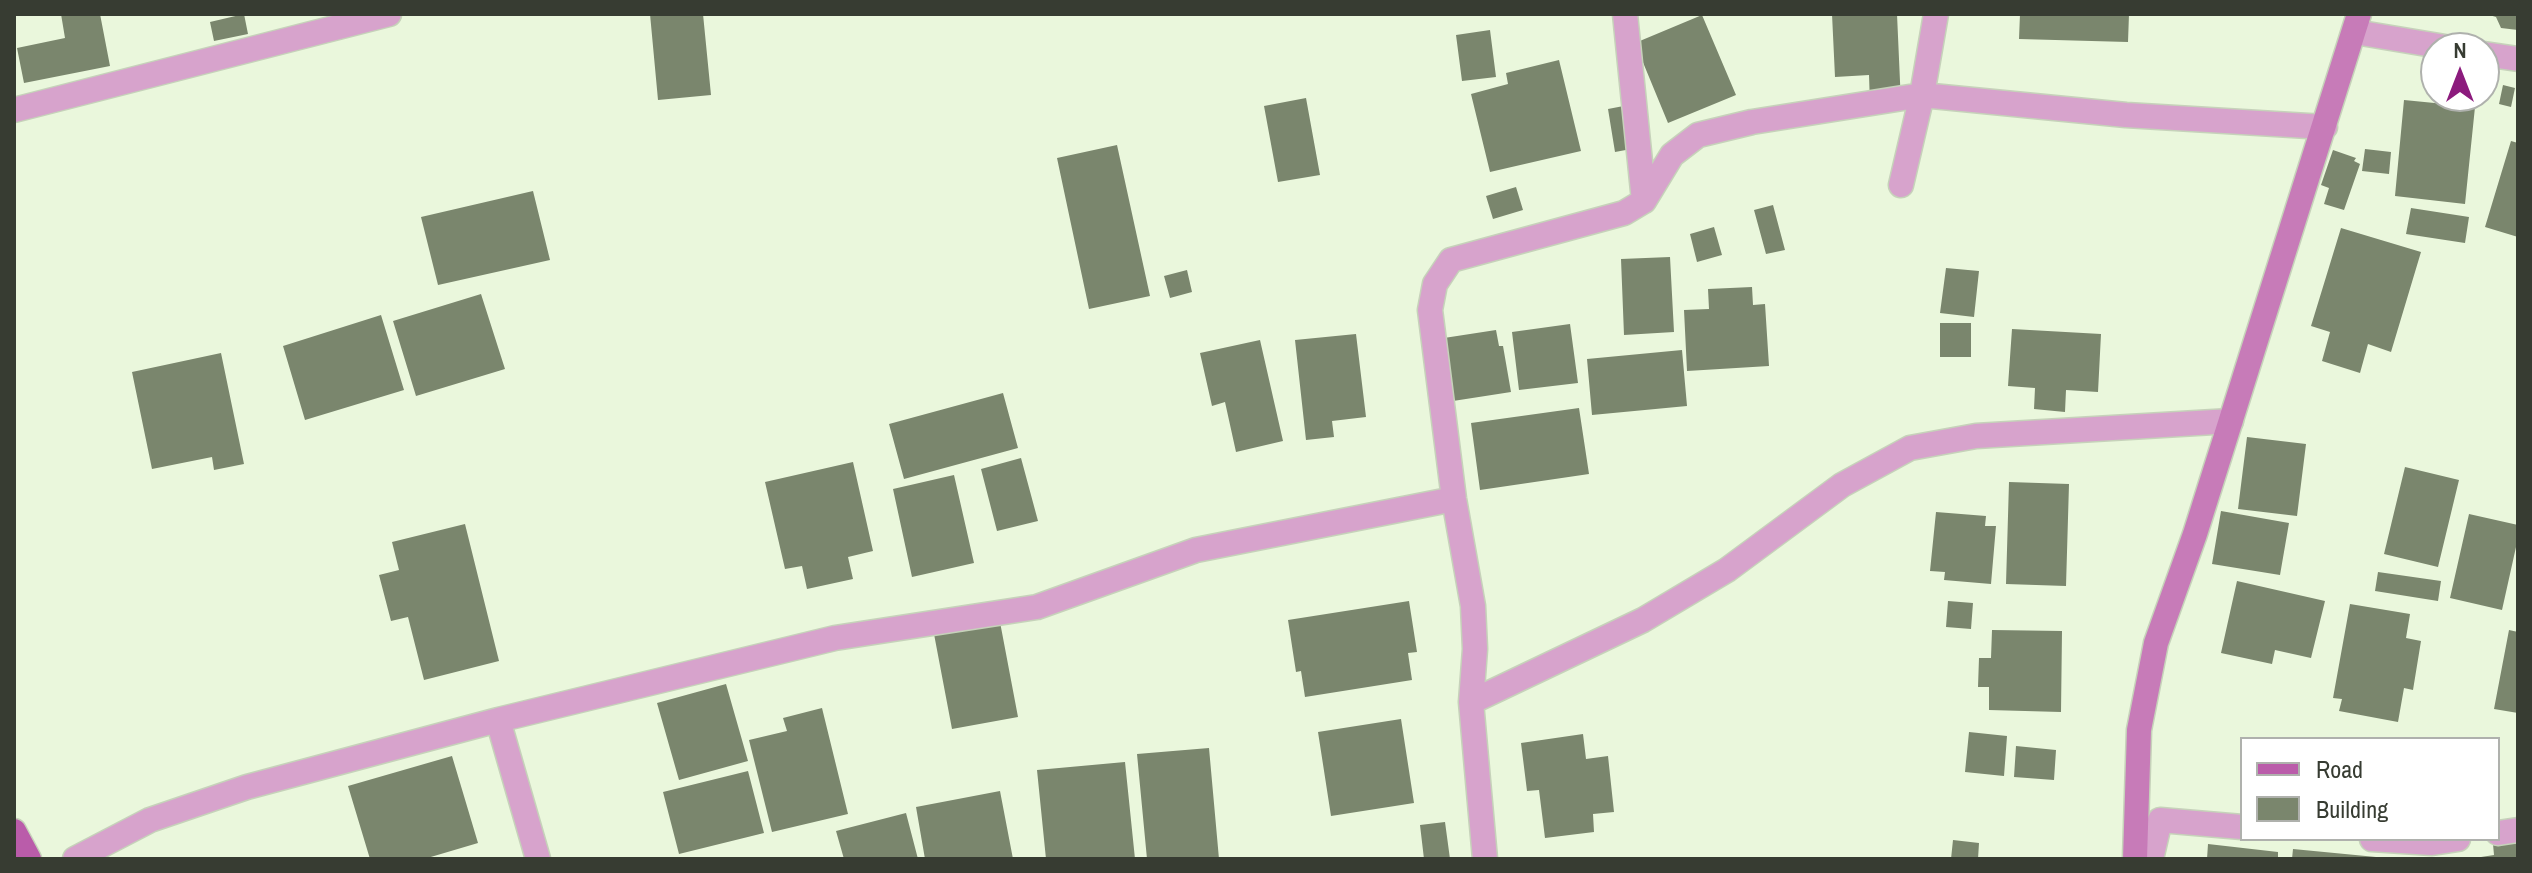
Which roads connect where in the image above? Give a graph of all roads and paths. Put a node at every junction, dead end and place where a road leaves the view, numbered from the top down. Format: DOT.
graph roads {
  1 [pos="389,14"];
  2 [pos="1625,14"];
  3 [pos="1936,14"];
  4 [pos="2357,23"];
  5 [pos="2420,40"];
  6 [pos="1922,95"];
  7 [pos="14,110"];
  8 [pos="2325,127"];
  9 [pos="1901,185"];
  10 [pos="1644,201"];
  11 [pos="2231,421"];
  12 [pos="1454,499"];
  13 [pos="1471,702"];
  14 [pos="498,720"];
  15 [pos="2240,827"];
  16 [pos="14,831"];
  17 [pos="2402,841"];
  18 [pos="2445,841"];
  19 [pos="29,859"];
  20 [pos="75,859"];
  21 [pos="538,859"];
  22 [pos="1485,859"];
  23 [pos="2135,859"];
  24 [pos="2151,859"];
  1 -- 7 [label="street"];
  2 -- 10 [label="street"];
  3 -- 6 [label="street"];
  4 -- 5 [label="street"];
  4 -- 8 [label="street"];
  6 -- 8 [label="street"];
  6 -- 9 [label="street"];
  6 -- 10 [label="street"];
  8 -- 11 [label="street"];
  10 -- 12 [label="street"];
  11 -- 13 [label="street"];
  11 -- 23 [label="street"];
  12 -- 13 [label="street"];
  12 -- 14 [label="street"];
  13 -- 22 [label="street"];
  14 -- 20 [label="street"];
  14 -- 21 [label="street"];
  15 -- 24 [label="street"];
  16 -- 19 [label="main road"];
  17 -- 18 [label="street"];
}
